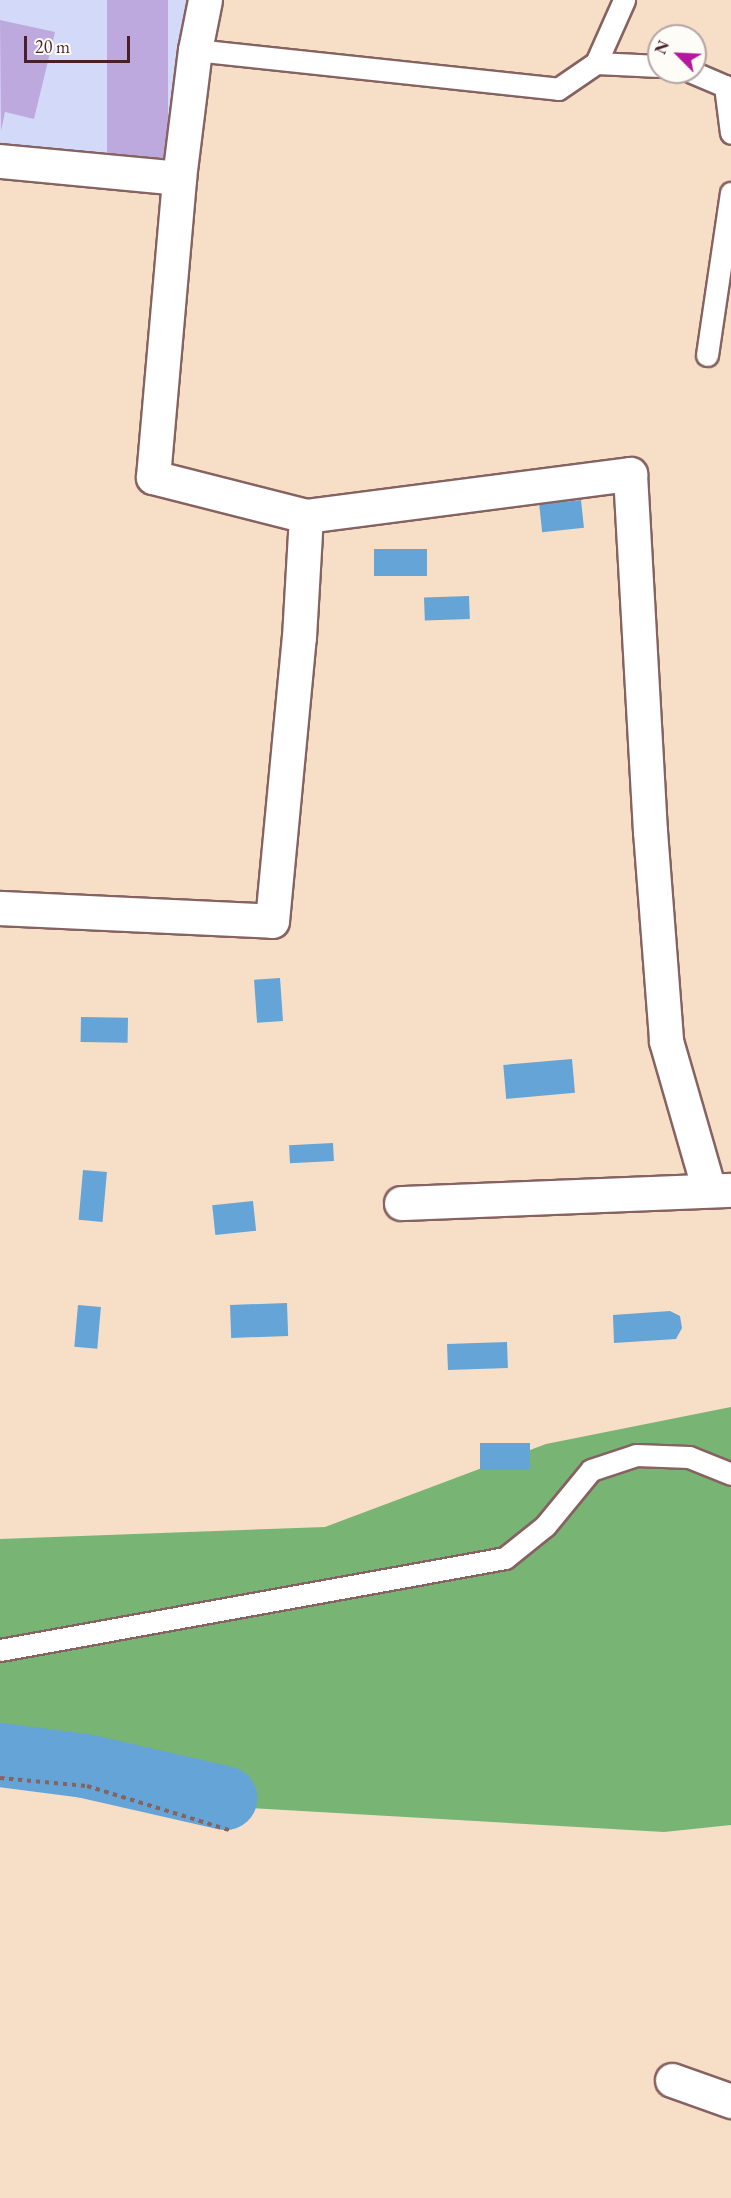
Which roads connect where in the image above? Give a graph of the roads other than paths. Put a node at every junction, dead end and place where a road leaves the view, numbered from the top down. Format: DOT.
graph roads {
  1 [pos="205,0"];
  2 [pos="624,0"];
  3 [pos="195,50"];
  4 [pos="596,63"];
  5 [pos="647,65"];
  6 [pos="707,78"];
  7 [pos="731,133"];
  8 [pos="0,161"];
  9 [pos="179,178"];
  10 [pos="731,193"];
  11 [pos="707,355"];
  12 [pos="306,516"];
  13 [pos="0,908"];
  14 [pos="720,1190"];
  15 [pos="401,1203"];
  16 [pos="731,1474"];
  17 [pos="0,1650"];
  18 [pos="672,2080"];
  19 [pos="731,2101"];
  1 -- 3 [label="street"];
  2 -- 4 [label="lane"];
  3 -- 4 [label="lane"];
  3 -- 9 [label="street"];
  4 -- 5 [label="lane"];
  6 -- 7 [label="lane"];
  8 -- 9 [label="street"];
  9 -- 12 [label="street"];
  10 -- 11 [label="lane"];
  12 -- 13 [label="street"];
  12 -- 14 [label="street"];
  14 -- 15 [label="street"];
  16 -- 17 [label="lane"];
  18 -- 19 [label="street"];
}
